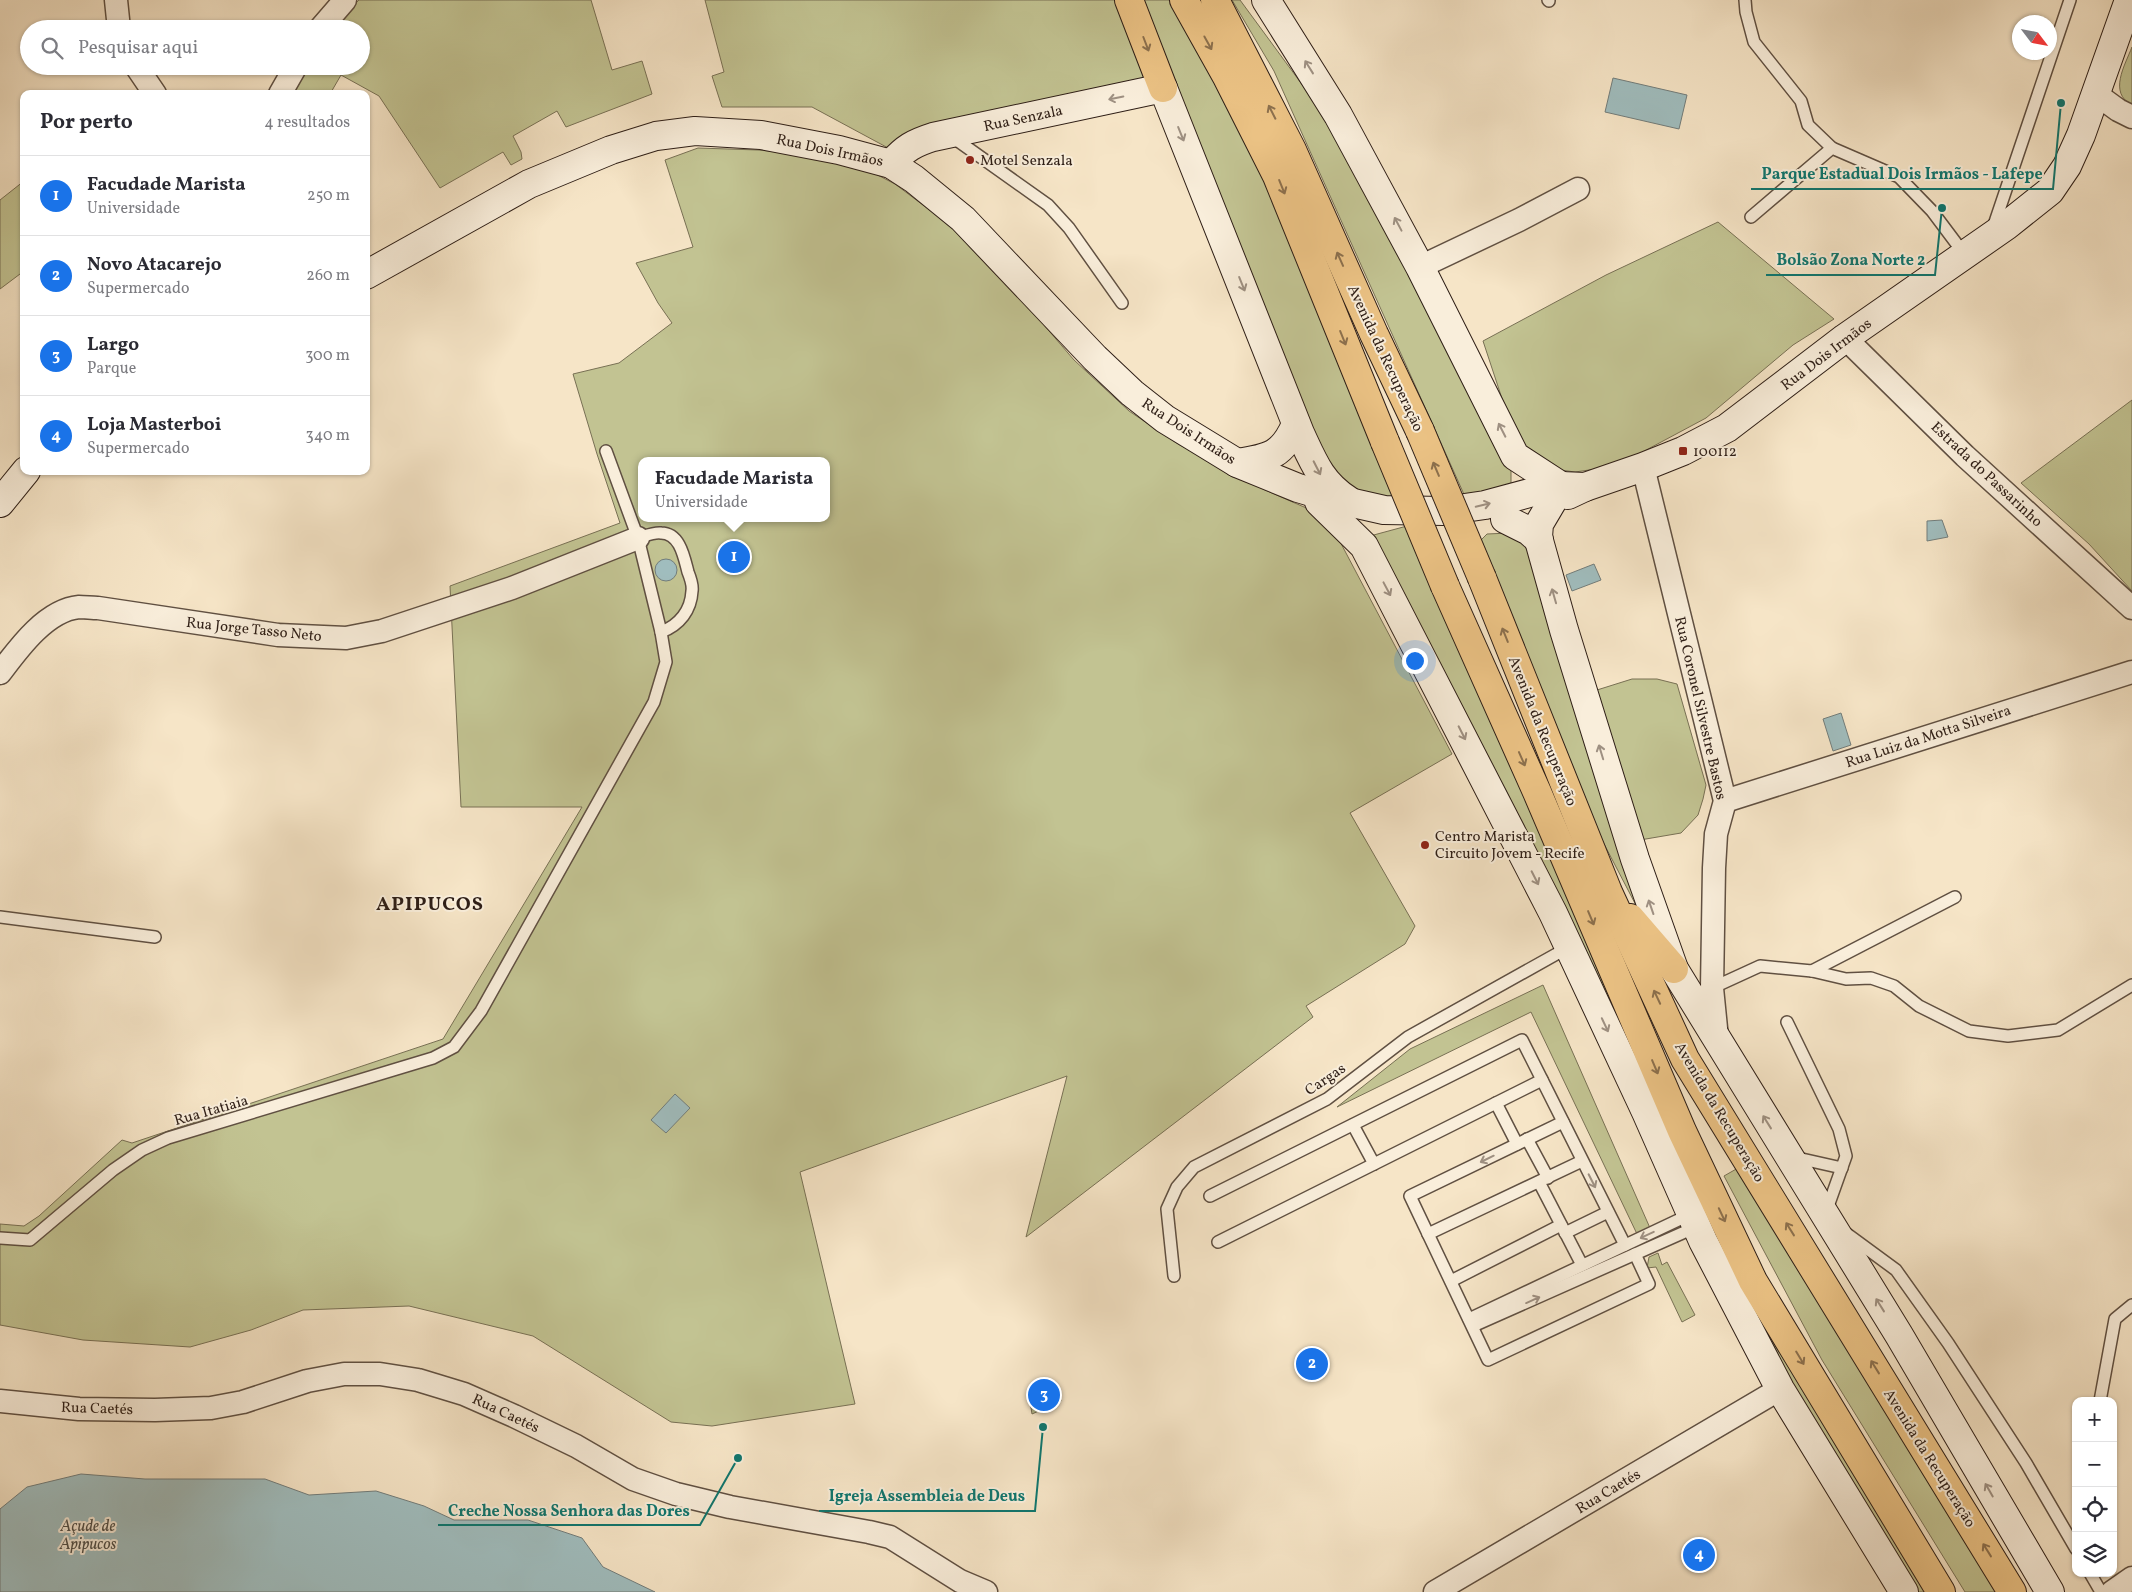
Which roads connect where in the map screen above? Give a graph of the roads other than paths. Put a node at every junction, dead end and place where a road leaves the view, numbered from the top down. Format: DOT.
graph roads {
  1 [pos="116,0"];
  2 [pos="345,0"];
  3 [pos="1130,0"];
  4 [pos="1184,0"];
  5 [pos="1215,0"];
  6 [pos="1266,0"];
  7 [pos="1745,0"];
  8 [pos="2070,0"];
  9 [pos="2129,0"];
  10 [pos="118,20"];
  11 [pos="328,20"];
  12 [pos="142,75"];
  13 [pos="291,75"];
  14 [pos="1163,88"];
  15 [pos="152,90"];
  16 [pos="282,90"];
  17 [pos="2096,94"];
  18 [pos="2132,117"];
  19 [pos="948,134"];
  20 [pos="1832,148"];
  21 [pos="891,164"];
  22 [pos="1578,189"];
  23 [pos="1751,217"];
  24 [pos="1990,237"];
  25 [pos="1965,255"];
  26 [pos="1420,267"];
  27 [pos="370,273"];
  28 [pos="1122,303"];
  29 [pos="1845,338"];
  30 [pos="1296,424"];
  31 [pos="606,451"];
  32 [pos="1515,456"];
  33 [pos="1237,462"];
  34 [pos="1643,467"];
  35 [pos="23,475"];
  36 [pos="1566,492"];
  37 [pos="1308,495"];
  38 [pos="0,504"];
  39 [pos="1356,505"];
  40 [pos="1508,508"];
  41 [pos="1383,521"];
  42 [pos="638,538"];
  43 [pos="1539,540"];
  44 [pos="1364,546"];
  45 [pos="2132,608"];
  46 [pos="661,632"];
  47 [pos="2132,672"];
  48 [pos="0,673"];
  49 [pos="1725,801"];
  50 [pos="1608,892"];
  51 [pos="1955,897"];
  52 [pos="0,916"];
  53 [pos="155,937"];
  54 [pos="1568,947"];
  55 [pos="1674,969"];
  56 [pos="1812,972"];
  57 [pos="2132,985"];
  58 [pos="1712,988"];
  59 [pos="1787,1022"];
  60 [pos="1717,1041"];
  61 [pos="1542,1080"];
  62 [pos="1496,1103"];
  63 [pos="1562,1122"];
  64 [pos="1353,1124"];
  65 [pos="1522,1141"];
  66 [pos="1788,1156"];
  67 [pos="1582,1161"];
  68 [pos="1374,1164"];
  69 [pos="1842,1168"];
  70 [pos="1543,1180"];
  71 [pos="1210,1196"];
  72 [pos="1608,1212"];
  73 [pos="1827,1219"];
  74 [pos="1694,1220"];
  75 [pos="1563,1229"];
  76 [pos="1428,1234"];
  77 [pos="0,1238"];
  78 [pos="1218,1242"];
  79 [pos="1625,1245"];
  80 [pos="1635,1254"];
  81 [pos="1582,1265"];
  82 [pos="1174,1276"];
  83 [pos="1451,1281"];
  84 [pos="2132,1305"];
  85 [pos="1471,1323"];
  86 [pos="1780,1389"];
  87 [pos="2101,1397"];
  88 [pos="0,1401"];
  89 [pos="2072,1542"];
  90 [pos="2092,1577"];
  91 [pos="2132,1578"];
  92 [pos="986,1592"];
  93 [pos="1435,1592"];
  94 [pos="1904,1592"];
  95 [pos="1941,1592"];
  96 [pos="2012,1592"];
  97 [pos="2050,1592"];
  98 [pos="2101,1592"];
  99 [pos="2112,1592"];
  1 -- 10 [label="street"];
  2 -- 11 [label="street"];
  3 -- 14 [label="highway, one-way"];
  4 -- 95 [label="highway, Avenida da Recuperação, one-way, bridge"];
  50 -- 5 [label="highway, Avenida da Recuperação, one-way, bridge"];
  26 -- 6 [label="main road, one-way"];
  7 -- 20 [label="lane"];
  8 -- 24 [label="lane"];
  9 -- 17 [label="main road"];
  12 -- 15 [label="street"];
  13 -- 16 [label="street"];
  14 -- 19 [label="main road, Rua Senzala, one-way"];
  14 -- 30 [label="main road, one-way"];
  17 -- 18 [label="street"];
  17 -- 24 [label="main road, Rua Dois Irmãos"];
  19 -- 21 [label="main road, Rua Senzala"];
  19 -- 28 [label="lane"];
  20 -- 23 [label="lane"];
  20 -- 25 [label="lane"];
  21 -- 27 [label="main road, Rua Dois Irmãos"];
  21 -- 33 [label="main road, Rua Dois Irmãos"];
  22 -- 26 [label="street"];
  24 -- 25 [label="main road, Rua Dois Irmãos"];
  25 -- 29 [label="main road, Rua Dois Irmãos"];
  32 -- 26 [label="main road, one-way"];
  29 -- 34 [label="main road, Rua Dois Irmãos"];
  29 -- 45 [label="street, Estrada do Passarinho"];
  30 -- 33 [label="main road"];
  30 -- 39 [label="main road, one-way"];
  31 -- 42 [label="lane"];
  32 -- 36 [label="main road"];
  32 -- 40 [label="main road"];
  33 -- 37 [label="main road, Rua Dois Irmãos"];
  34 -- 36 [label="main road, Rua Dois Irmãos"];
  34 -- 49 [label="street, Rua Coronel Silvestre Bastos"];
  35 -- 38 [label="main road"];
  36 -- 40 [label="main road, Rua Dois Irmãos"];
  36 -- 43 [label="main road"];
  37 -- 39 [label="main road, Rua Dois Irmãos"];
  37 -- 41 [label="main road, Rua Dois Irmãos"];
  37 -- 44 [label="main road, Rua Dois Irmãos"];
  39 -- 40 [label="main road, Rua Dois Irmãos, one-way"];
  40 -- 41 [label="main road, Rua Dois Irmãos"];
  40 -- 43 [label="main road"];
  41 -- 44 [label="main road"];
  42 -- 46 [label="lane"];
  42 -- 46 [label="lane"];
  42 -- 48 [label="street, Rua Jorge Tasso Neto"];
  55 -- 43 [label="main road, one-way"];
  44 -- 54 [label="main road, one-way"];
  46 -- 77 [label="lane, Rua Itatiaia"];
  47 -- 49 [label="street, Rua Luiz da Motta Silveira"];
  49 -- 58 [label="street, Rua Coronel Silvestre Bastos"];
  50 -- 55 [label="highway"];
  96 -- 50 [label="highway, Avenida da Recuperação, one-way"];
  51 -- 56 [label="lane"];
  52 -- 53 [label="lane"];
  54 -- 74 [label="main road, one-way"];
  54 -- 82 [label="lane, Cargas"];
  55 -- 60 [label="main road"];
  56 -- 57 [label="lane"];
  56 -- 58 [label="lane"];
  58 -- 60 [label="street, Rua Coronel Silvestre Bastos"];
  59 -- 69 [label="lane"];
  66 -- 60 [label="main road, one-way"];
  61 -- 62 [label="lane"];
  61 -- 63 [label="lane"];
  61 -- 64 [label="lane"];
  62 -- 65 [label="lane"];
  62 -- 68 [label="lane"];
  63 -- 65 [label="lane"];
  63 -- 67 [label="lane"];
  64 -- 68 [label="lane"];
  64 -- 71 [label="lane"];
  65 -- 70 [label="lane"];
  65 -- 76 [label="lane, one-way"];
  66 -- 69 [label="lane"];
  66 -- 73 [label="main road"];
  67 -- 70 [label="lane"];
  67 -- 72 [label="lane, one-way"];
  68 -- 78 [label="lane"];
  69 -- 73 [label="lane"];
  70 -- 75 [label="lane"];
  70 -- 76 [label="lane"];
  72 -- 75 [label="lane"];
  72 -- 79 [label="lane"];
  73 -- 89 [label="lane"];
  97 -- 73 [label="main road, one-way"];
  74 -- 79 [label="lane, one-way"];
  74 -- 80 [label="lane"];
  74 -- 86 [label="main road"];
  75 -- 81 [label="lane"];
  75 -- 83 [label="lane"];
  76 -- 83 [label="lane"];
  79 -- 81 [label="lane"];
  85 -- 80 [label="lane, one-way"];
  80 -- 85 [label="lane"];
  81 -- 85 [label="lane"];
  83 -- 85 [label="lane"];
  84 -- 87 [label="lane"];
  86 -- 93 [label="street, Rua Caetés"];
  86 -- 94 [label="main road"];
  88 -- 92 [label="street, Rua Caetés"];
  90 -- 98 [label="lane"];
  91 -- 99 [label="street"];
}
